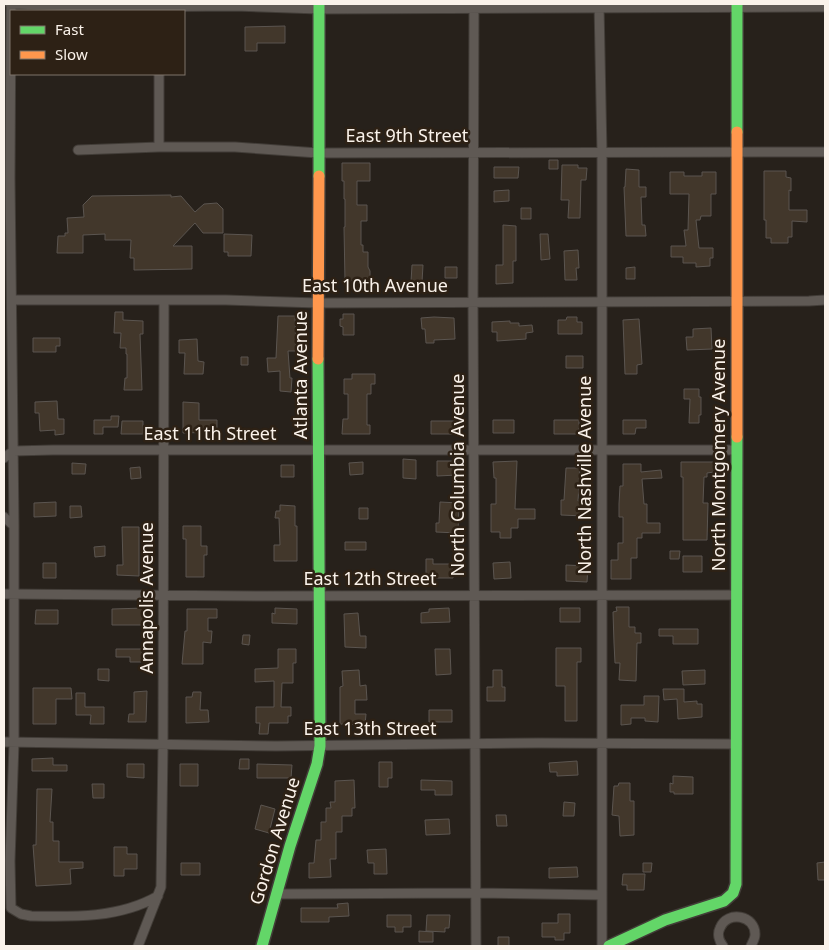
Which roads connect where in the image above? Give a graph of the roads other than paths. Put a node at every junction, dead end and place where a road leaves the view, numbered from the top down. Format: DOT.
graph roads {
  1 [pos="10,4"];
  2 [pos="599,5"];
  3 [pos="319,6"];
  4 [pos="474,6"];
  5 [pos="737,6"];
  6 [pos="825,7"];
  7 [pos="160,8"];
  8 [pos="160,75"];
  9 [pos="159,147"];
  10 [pos="78,150"];
  11 [pos="474,152"];
  12 [pos="825,152"];
  13 [pos="318,153"];
  14 [pos="602,153"];
  15 [pos="736,153"];
  16 [pos="7,181"];
  17 [pos="4,251"];
  18 [pos="12,259"];
  19 [pos="13,300"];
  20 [pos="164,300"];
  21 [pos="825,300"];
  22 [pos="737,301"];
  23 [pos="473,302"];
  24 [pos="601,302"];
  25 [pos="318,303"];
  26 [pos="162,449"];
  27 [pos="474,450"];
  28 [pos="602,450"];
  29 [pos="737,450"];
  30 [pos="14,451"];
  31 [pos="318,451"];
  32 [pos="4,458"];
  33 [pos="4,517"];
  34 [pos="14,526"];
  35 [pos="4,594"];
  36 [pos="14,594"];
  37 [pos="163,595"];
  38 [pos="318,595"];
  39 [pos="475,595"];
  40 [pos="601,595"];
  41 [pos="737,595"];
  42 [pos="4,742"];
  43 [pos="14,743"];
  44 [pos="476,744"];
  45 [pos="737,744"];
  46 [pos="163,745"];
  47 [pos="602,745"];
  48 [pos="320,746"];
  49 [pos="476,892"];
  50 [pos="276,894"];
  51 [pos="602,895"];
  52 [pos="158,896"];
  53 [pos="724,901"];
  54 [pos="732,916"];
  55 [pos="138,946"];
  56 [pos="262,946"];
  57 [pos="476,946"];
  58 [pos="602,946"];
  59 [pos="609,946"];
  60 [pos="723,946"];
  61 [pos="750,946"];
  1 -- 7 [label="street"];
  1 -- 16 [label="street"];
  2 -- 4 [label="street"];
  2 -- 5 [label="street"];
  2 -- 14 [label="street, North Nashville Avenue"];
  3 -- 4 [label="street"];
  3 -- 7 [label="street"];
  3 -- 13 [label="street, Atlanta Avenue"];
  4 -- 11 [label="street, North Columbia Avenue"];
  5 -- 6 [label="street"];
  5 -- 15 [label="street, North Montgomery Avenue"];
  8 -- 9 [label="street"];
  9 -- 10 [label="street, East 9th Street"];
  9 -- 13 [label="street, East 9th Street"];
  11 -- 13 [label="street, East 9th Street"];
  11 -- 14 [label="street, East 9th Street"];
  11 -- 23 [label="street, North Columbia Avenue"];
  12 -- 15 [label="street, East 9th Street"];
  13 -- 25 [label="street, Atlanta Avenue"];
  14 -- 15 [label="street, East 9th Street"];
  14 -- 24 [label="street, North Nashville Avenue"];
  15 -- 22 [label="street, North Montgomery Avenue"];
  16 -- 18 [label="street"];
  17 -- 18 [label="street"];
  18 -- 19 [label="street"];
  19 -- 20 [label="street, East 10th Avenue"];
  19 -- 30 [label="street"];
  20 -- 25 [label="street, East 10th Avenue"];
  20 -- 26 [label="street, Annapolis Avenue"];
  21 -- 22 [label="street, East 10th Avenue"];
  22 -- 24 [label="street, East 10th Avenue"];
  22 -- 29 [label="street, North Montgomery Avenue"];
  23 -- 24 [label="street, East 10th Avenue"];
  23 -- 25 [label="street, East 10th Avenue"];
  23 -- 27 [label="street, North Columbia Avenue"];
  24 -- 28 [label="street, North Nashville Avenue"];
  25 -- 31 [label="street, Atlanta Avenue"];
  26 -- 30 [label="street, East 11th Street"];
  26 -- 31 [label="street, East 11th Street"];
  26 -- 37 [label="street, Annapolis Avenue"];
  27 -- 28 [label="street, East 11th Street"];
  27 -- 31 [label="street, East 11th Street"];
  27 -- 39 [label="street, North Columbia Avenue"];
  28 -- 29 [label="street, East 11th Street"];
  28 -- 40 [label="street, North Nashville Avenue"];
  29 -- 41 [label="street, North Montgomery Avenue"];
  30 -- 32 [label="street"];
  30 -- 34 [label="street"];
  31 -- 38 [label="street, Atlanta Avenue"];
  33 -- 34 [label="street"];
  34 -- 36 [label="street"];
  35 -- 36 [label="street, East 12th Street"];
  36 -- 37 [label="street, East 12th Street"];
  36 -- 43 [label="street"];
  37 -- 38 [label="street, East 12th Street"];
  37 -- 46 [label="street, Annapolis Avenue"];
  38 -- 39 [label="street, East 12th Street"];
  38 -- 48 [label="street, Atlanta Avenue"];
  39 -- 40 [label="street, East 12th Street"];
  39 -- 44 [label="street, North Columbia Avenue"];
  40 -- 41 [label="street, East 12th Street"];
  40 -- 47 [label="street, North Nashville Avenue"];
  41 -- 45 [label="street, North Montgomery Avenue"];
  42 -- 43 [label="street, East 13th Street"];
  43 -- 46 [label="street, East 13th Street"];
  43 -- 52 [label="street"];
  44 -- 47 [label="street, East 13th Street"];
  44 -- 48 [label="street, East 13th Street"];
  44 -- 49 [label="street, North Columbia Avenue"];
  45 -- 47 [label="street, East 13th Street"];
  45 -- 53 [label="street, North Montgomery Avenue"];
  46 -- 48 [label="street, East 13th Street"];
  46 -- 52 [label="street, Annapolis Avenue"];
  47 -- 51 [label="street, North Nashville Avenue"];
  48 -- 50 [label="street, Gordon Avenue"];
  49 -- 50 [label="street"];
  49 -- 51 [label="street"];
  49 -- 57 [label="street, North Columbia Avenue"];
  50 -- 56 [label="street, Gordon Avenue"];
  51 -- 58 [label="street, North Nashville Avenue"];
  52 -- 55 [label="street, Annapolis Avenue"];
  53 -- 54 [label="street"];
  53 -- 59 [label="street"];
  54 -- 60 [label="street"];
  54 -- 61 [label="street"];
}
